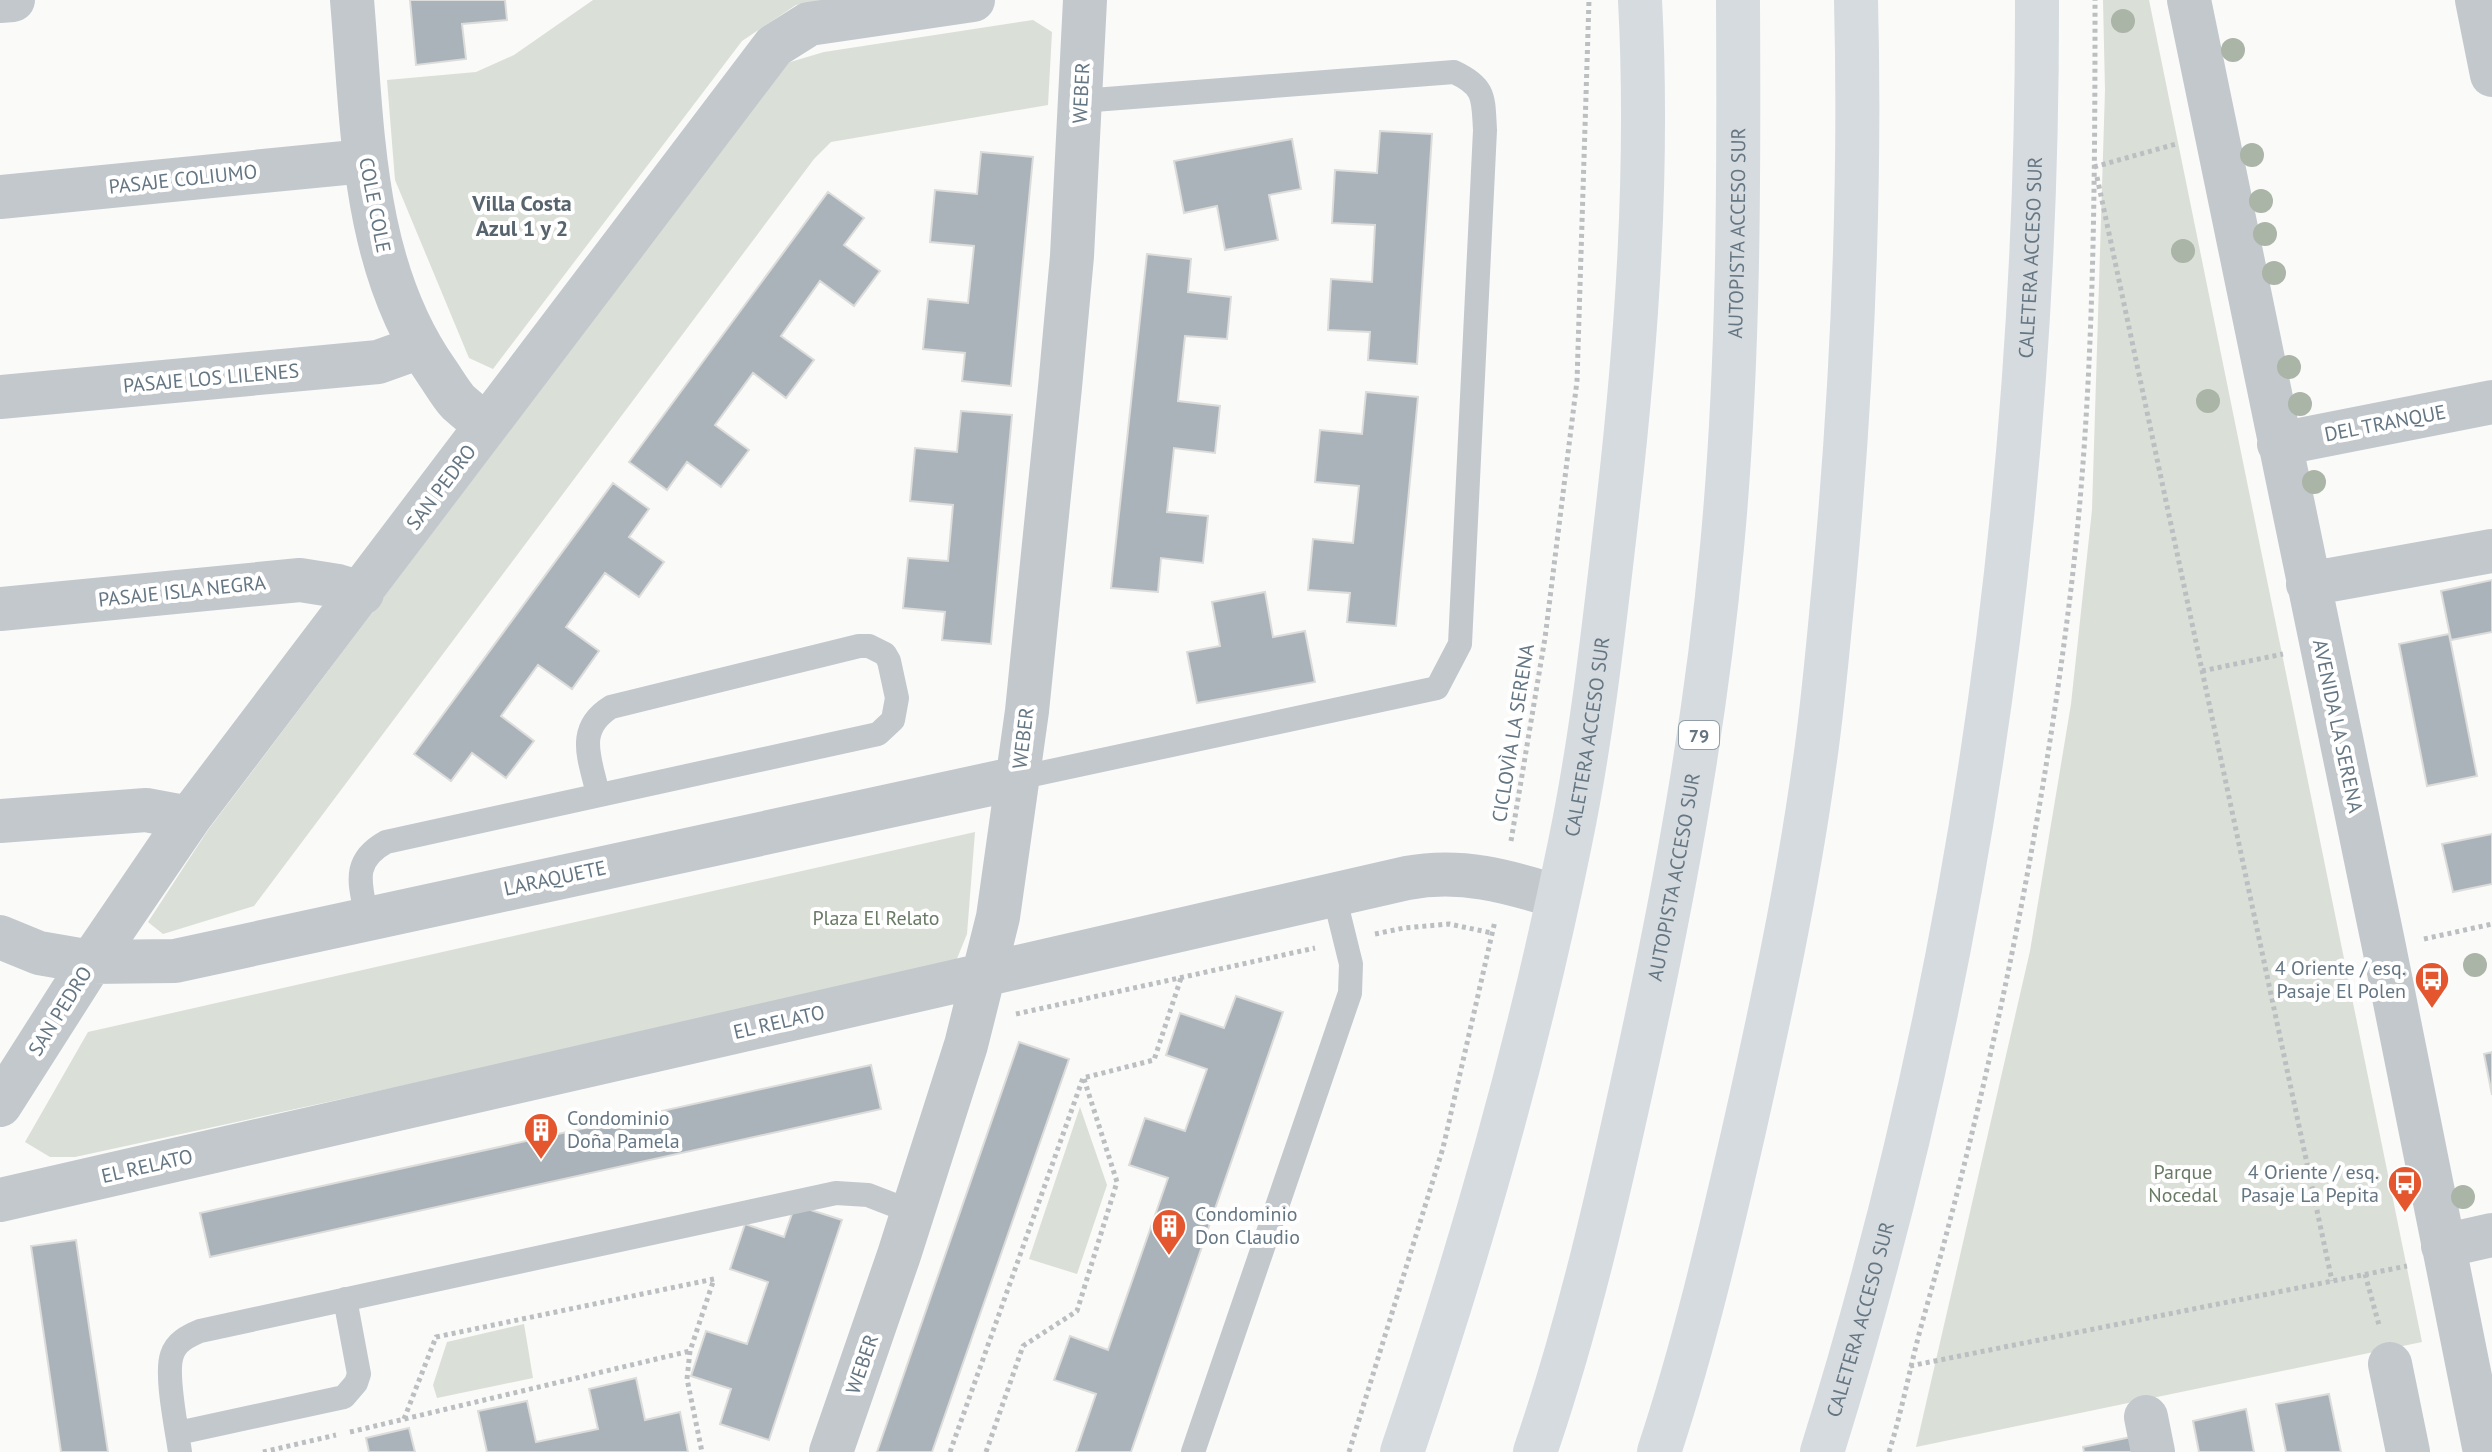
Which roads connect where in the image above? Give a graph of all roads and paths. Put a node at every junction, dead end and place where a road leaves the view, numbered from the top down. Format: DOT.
graph roads {
  1 [pos="13,0"];
  2 [pos="352,0"];
  3 [pos="973,0"];
  4 [pos="1085,0"];
  5 [pos="1589,0"];
  6 [pos="1640,0"];
  7 [pos="1738,0"];
  8 [pos="1856,0"];
  9 [pos="2037,0"];
  10 [pos="2189,0"];
  11 [pos="2477,0"];
  12 [pos="0,1"];
  13 [pos="2492,75"];
  14 [pos="1081,101"];
  15 [pos="2216,134"];
  16 [pos="365,161"];
  17 [pos="0,197"];
  18 [pos="420,347"];
  19 [pos="0,397"];
  20 [pos="2492,402"];
  21 [pos="486,426"];
  22 [pos="2279,444"];
  23 [pos="2492,551"];
  24 [pos="2308,584"];
  25 [pos="362,593"];
  26 [pos="0,609"];
  27 [pos="2321,646"];
  28 [pos="2202,671"];
  29 [pos="1018,778"];
  30 [pos="598,795"];
  31 [pos="189,818"];
  32 [pos="0,821"];
  33 [pos="1504,881"];
  34 [pos="1334,895"];
  35 [pos="1558,897"];
  36 [pos="367,919"];
  37 [pos="2492,924"];
  38 [pos="0,937"];
  39 [pos="2384,947"];
  40 [pos="91,962"];
  41 [pos="985,975"];
  42 [pos="1181,977"];
  43 [pos="1083,1078"];
  44 [pos="0,1105"];
  45 [pos="0,1200"];
  46 [pos="912,1212"];
  47 [pos="2492,1235"];
  48 [pos="2444,1252"];
  49 [pos="2365,1274"];
  50 [pos="2332,1281"];
  51 [pos="345,1299"];
  52 [pos="690,1351"];
  53 [pos="2390,1364"];
  54 [pos="1910,1366"];
  55 [pos="404,1419"];
  56 [pos="179,1442"];
  57 [pos="263,1452"];
  58 [pos="702,1452"];
  59 [pos="831,1452"];
  60 [pos="950,1452"];
  61 [pos="986,1452"];
  62 [pos="1193,1452"];
  63 [pos="1349,1452"];
  64 [pos="1402,1452"];
  65 [pos="1535,1452"];
  66 [pos="1659,1452"];
  67 [pos="1822,1452"];
  68 [pos="2408,1452"];
  69 [pos="2485,1452"];
  1 -- 12 [label="street"];
  2 -- 16 [label="street, COLE COLE"];
  3 -- 21 [label="street, SAN PEDRO"];
  4 -- 14 [label="street, WEBER"];
  5 -- 33 [label="path, CICLOVÌA LA SERENA"];
  6 -- 35 [label="main road, CALETERA ACCESO SUR"];
  7 -- 65 [label="main road, AUTOPISTA ACCESO SUR / 79"];
  8 -- 66 [label="main road"];
  9 -- 67 [label="main road, CALETERA ACCESO SUR"];
  10 -- 15 [label="street, AVENIDA LA SERENA"];
  11 -- 13 [label="street"];
  14 -- 29 [label="street, WEBER"];
  14 -- 29 [label="lane"];
  15 -- 22 [label="street, AVENIDA LA SERENA"];
  15 -- 28 [label="path"];
  16 -- 17 [label="street, PASAJE COLIUMO"];
  16 -- 18 [label="street, COLE COLE"];
  18 -- 19 [label="street, PASAJE LOS LILENES"];
  18 -- 21 [label="street, COLE COLE"];
  20 -- 22 [label="street, DEL TRANQUE"];
  21 -- 25 [label="street, SAN PEDRO"];
  22 -- 24 [label="street, AVENIDA LA SERENA"];
  23 -- 24 [label="street"];
  24 -- 27 [label="street, AVENIDA LA SERENA"];
  25 -- 26 [label="street, PASAJE ISLA NEGRA"];
  25 -- 31 [label="street, SAN PEDRO"];
  27 -- 28 [label="path"];
  27 -- 39 [label="street, AVENIDA LA SERENA"];
  28 -- 50 [label="path"];
  29 -- 36 [label="street, LARAQUETE"];
  29 -- 41 [label="street, WEBER"];
  30 -- 30 [label="lane"];
  30 -- 36 [label="lane"];
  31 -- 32 [label="street"];
  31 -- 40 [label="street, SAN PEDRO"];
  33 -- 34 [label="street, EL RELATO"];
  33 -- 35 [label="street, EL RELATO"];
  33 -- 63 [label="path, CICLOVÌA LA SERENA"];
  34 -- 41 [label="street, EL RELATO"];
  34 -- 62 [label="lane"];
  35 -- 64 [label="main road, CALETERA ACCESO SUR"];
  36 -- 40 [label="street, LARAQUETE"];
  37 -- 39 [label="path"];
  38 -- 40 [label="street, LARAQUETE"];
  39 -- 48 [label="street, AVENIDA LA SERENA"];
  40 -- 44 [label="street, SAN PEDRO"];
  41 -- 45 [label="street, EL RELATO"];
  41 -- 46 [label="street, WEBER"];
  42 -- 43 [label="path"];
  43 -- 60 [label="path"];
  43 -- 61 [label="path"];
  46 -- 51 [label="lane"];
  46 -- 59 [label="street, WEBER"];
  47 -- 48 [label="street"];
  48 -- 49 [label="path"];
  48 -- 69 [label="street, AVENIDA LA SERENA"];
  49 -- 50 [label="path"];
  49 -- 53 [label="path"];
  50 -- 54 [label="path"];
  51 -- 56 [label="lane"];
  51 -- 56 [label="lane"];
  52 -- 55 [label="path"];
  52 -- 55 [label="path"];
  52 -- 58 [label="path"];
  53 -- 68 [label="street"];
  55 -- 57 [label="path"];
}
